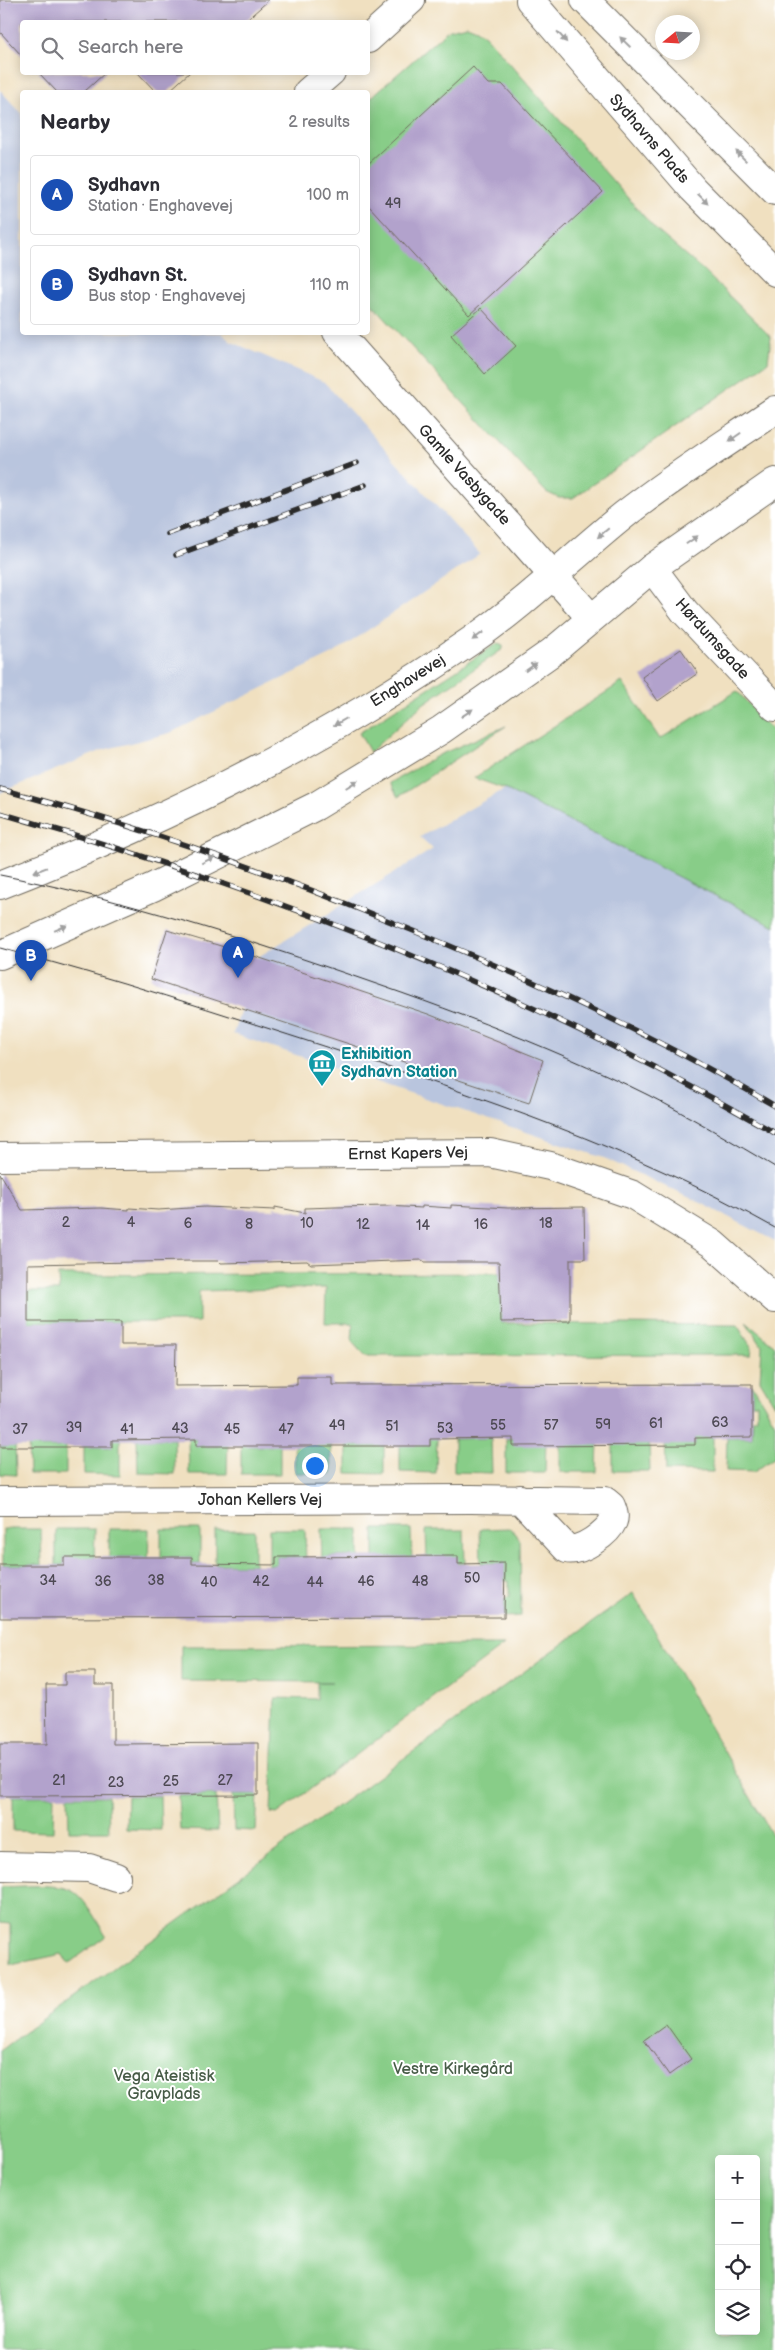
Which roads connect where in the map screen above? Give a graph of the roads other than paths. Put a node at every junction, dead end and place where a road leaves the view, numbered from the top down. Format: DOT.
graph roads {
  1 [pos="411,0"];
  2 [pos="530,0"];
  3 [pos="585,0"];
  4 [pos="370,37"];
  5 [pos="327,75"];
  6 [pos="310,90"];
  7 [pos="775,191"];
  8 [pos="775,272"];
  9 [pos="341,335"];
  10 [pos="775,410"];
  11 [pos="775,482"];
  12 [pos="652,568"];
  13 [pos="553,575"];
  14 [pos="591,618"];
  15 [pos="775,707"];
  16 [pos="0,885"];
  17 [pos="0,954"];
  18 [pos="0,1157"];
  19 [pos="775,1299"];
  20 [pos="520,1499"];
  21 [pos="0,1501"];
  22 [pos="0,1866"];
  23 [pos="116,1877"];
  1 -- 4 [label="street"];
  2 -- 8 [label="street, Sydhavns Plads, one-way"];
  7 -- 3 [label="street, one-way"];
  5 -- 6 [label="street"];
  9 -- 13 [label="street, Gamle Vasbygade"];
  10 -- 13 [label="street, Enghavevej, one-way"];
  12 -- 11 [label="street, one-way"];
  12 -- 14 [label="street"];
  12 -- 15 [label="street, Hørdumsgade"];
  13 -- 14 [label="street, Gamle Vasbygade"];
  13 -- 16 [label="street, Enghavevej, one-way"];
  17 -- 14 [label="street, one-way"];
  18 -- 19 [label="street, Ernst Kapers Vej"];
  20 -- 21 [label="street, Johan Kellers Vej"];
  22 -- 23 [label="street"];
}
